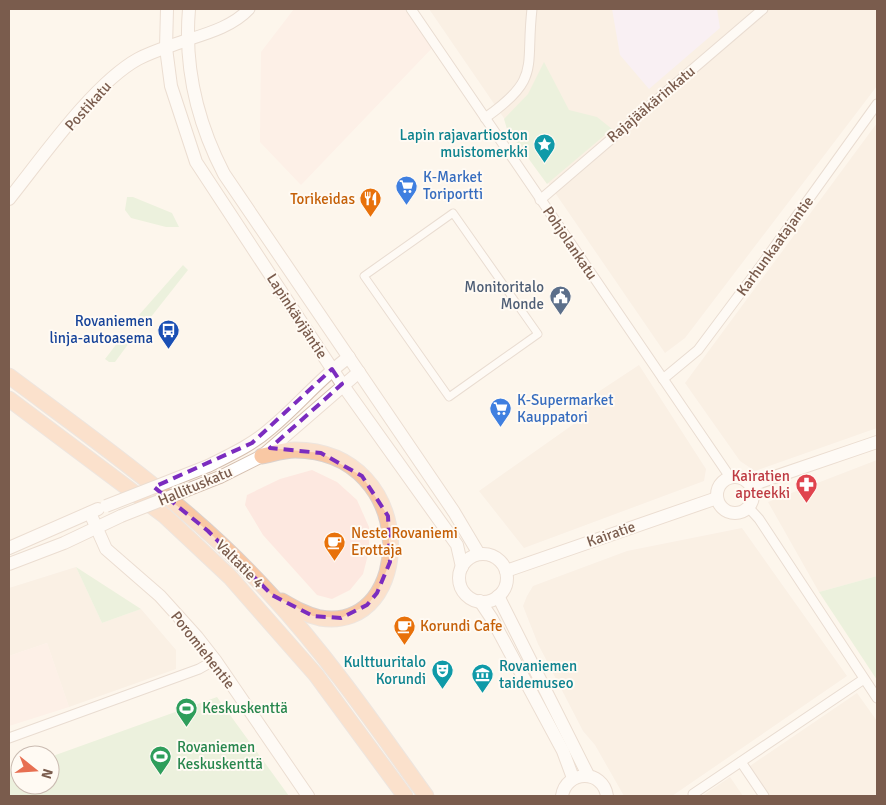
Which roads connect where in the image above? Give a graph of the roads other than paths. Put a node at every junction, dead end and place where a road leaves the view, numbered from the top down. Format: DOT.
graph roads {
  1 [pos="167,9"];
  2 [pos="189,9"];
  3 [pos="249,9"];
  4 [pos="411,9"];
  5 [pos="532,9"];
  6 [pos="763,9"];
  7 [pos="188,40"];
  8 [pos="166,48"];
  9 [pos="877,104"];
  10 [pos="485,118"];
  11 [pos="9,199"];
  12 [pos="540,200"];
  13 [pos="538,334"];
  14 [pos="349,357"];
  15 [pos="332,369"];
  16 [pos="359,372"];
  17 [pos="9,376"];
  18 [pos="663,379"];
  19 [pos="342,384"];
  20 [pos="9,399"];
  21 [pos="877,442"];
  22 [pos="262,456"];
  23 [pos="730,477"];
  24 [pos="751,485"];
  25 [pos="717,498"];
  26 [pos="749,508"];
  27 [pos="90,513"];
  28 [pos="97,527"];
  29 [pos="9,548"];
  30 [pos="479,554"];
  31 [pos="9,564"];
  32 [pos="462,567"];
  33 [pos="506,571"];
  34 [pos="272,595"];
  35 [pos="498,596"];
  36 [pos="480,601"];
  37 [pos="215,660"];
  38 [pos="864,679"];
  39 [pos="877,698"];
  40 [pos="9,738"];
  41 [pos="741,762"];
  42 [pos="588,775"];
  43 [pos="573,778"];
  44 [pos="693,794"];
  45 [pos="308,796"];
  46 [pos="405,796"];
  47 [pos="426,796"];
  48 [pos="562,796"];
  49 [pos="607,796"];
  50 [pos="764,796"];
  1 -- 8 [label="main road, Lapinkävijäntie"];
  2 -- 7 [label="main road, Lapinkävijäntie"];
  3 -- 7 [label="street"];
  4 -- 10 [label="street, Pohjolankatu"];
  5 -- 10 [label="street"];
  6 -- 12 [label="street, Rajajääkärinkatu"];
  7 -- 8 [label="main road, Postikatu"];
  7 -- 14 [label="main road, Lapinkävijäntie"];
  8 -- 11 [label="main road, Postikatu"];
  8 -- 15 [label="main road, Lapinkävijäntie"];
  9 -- 18 [label="street, Karhunkaatajantie"];
  10 -- 12 [label="street, Pohjolankatu"];
  12 -- 18 [label="street, Pohjolankatu"];
  13 -- 13 [label="street"];
  14 -- 15 [label="main road, Hallituskatu"];
  14 -- 16 [label="main road, Lapinkävijäntie"];
  15 -- 19 [label="main road, Lapinkävijäntie"];
  15 -- 27 [label="main road, Hallituskatu, bridge"];
  16 -- 19 [label="main road, Hallituskatu"];
  16 -- 30 [label="main road, Lapinkävijäntie"];
  17 -- 34 [label="highway, Valtatie 4"];
  18 -- 23 [label="street, Pohjolankatu"];
  19 -- 22 [label="main road, Hallituskatu"];
  19 -- 32 [label="main road, Lapinkävijäntie"];
  20 -- 46 [label="highway, Valtatie 4"];
  21 -- 24 [label="main road"];
  22 -- 28 [label="main road, Hallituskatu, bridge"];
  22 -- 34 [label="highway"];
  23 -- 24 [label="main road"];
  23 -- 25 [label="main road"];
  24 -- 26 [label="main road"];
  25 -- 26 [label="main road"];
  25 -- 33 [label="main road, Kairatie"];
  26 -- 38 [label="street"];
  27 -- 28 [label="main road, Poromiehentie"];
  27 -- 29 [label="main road, Hallituskatu"];
  28 -- 31 [label="main road, Hallituskatu"];
  28 -- 37 [label="main road, Poromiehentie"];
  30 -- 32 [label="main road"];
  30 -- 33 [label="main road"];
  32 -- 36 [label="main road"];
  33 -- 35 [label="main road"];
  34 -- 47 [label="highway, Valtatie 4"];
  35 -- 36 [label="main road"];
  35 -- 42 [label="main road"];
  36 -- 43 [label="main road"];
  37 -- 40 [label="street"];
  37 -- 45 [label="main road, Poromiehentie"];
  38 -- 39 [label="street"];
  38 -- 41 [label="street"];
  41 -- 44 [label="street"];
  41 -- 50 [label="street"];
  42 -- 43 [label="main road"];
  42 -- 49 [label="main road"];
  43 -- 48 [label="main road"];
}
